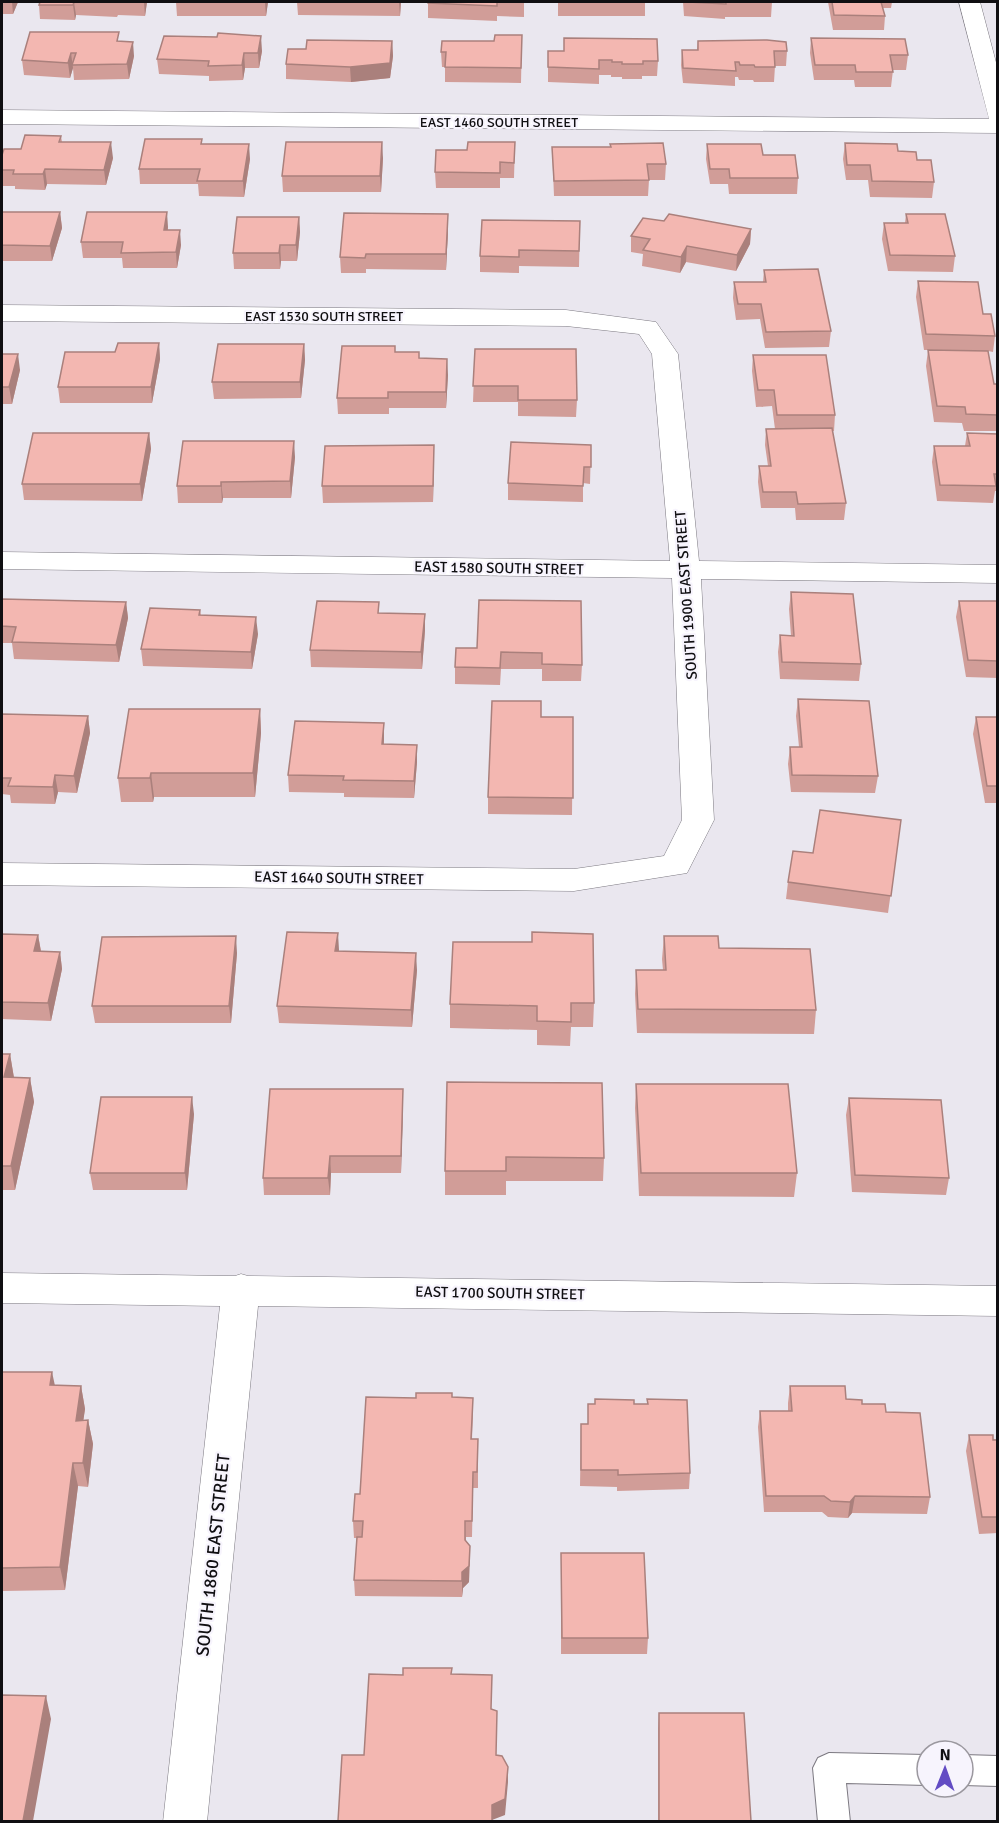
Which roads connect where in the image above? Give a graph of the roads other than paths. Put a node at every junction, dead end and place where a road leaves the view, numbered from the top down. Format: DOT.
graph roads {
  1 [pos="969,2"];
  2 [pos="998,116"];
  3 [pos="2,117"];
  4 [pos="998,126"];
  5 [pos="2,313"];
  6 [pos="647,327"];
  7 [pos="2,561"];
  8 [pos="686,570"];
  9 [pos="998,574"];
  10 [pos="676,865"];
  11 [pos="2,874"];
  12 [pos="2,1288"];
  13 [pos="241,1289"];
  14 [pos="998,1301"];
  15 [pos="915,1770"];
  16 [pos="975,1770"];
  17 [pos="998,1771"];
  18 [pos="185,1821"];
  19 [pos="834,1821"];
  1 -- 2 [label="street"];
  3 -- 4 [label="street, EAST 1460 SOUTH STREET"];
  5 -- 6 [label="street, EAST 1530 SOUTH STREET"];
  6 -- 8 [label="street, SOUTH 1900 EAST STREET"];
  7 -- 8 [label="street, EAST 1580 SOUTH STREET"];
  8 -- 9 [label="street, EAST 1580 SOUTH STREET"];
  8 -- 10 [label="street, SOUTH 1900 EAST STREET"];
  10 -- 11 [label="street, EAST 1640 SOUTH STREET"];
  12 -- 13 [label="street, EAST 1700 SOUTH STREET"];
  13 -- 14 [label="street, EAST 1700 SOUTH STREET"];
  13 -- 18 [label="street, SOUTH 1860 EAST STREET"];
  15 -- 19 [label="lane"];
  16 -- 17 [label="lane"];
}
